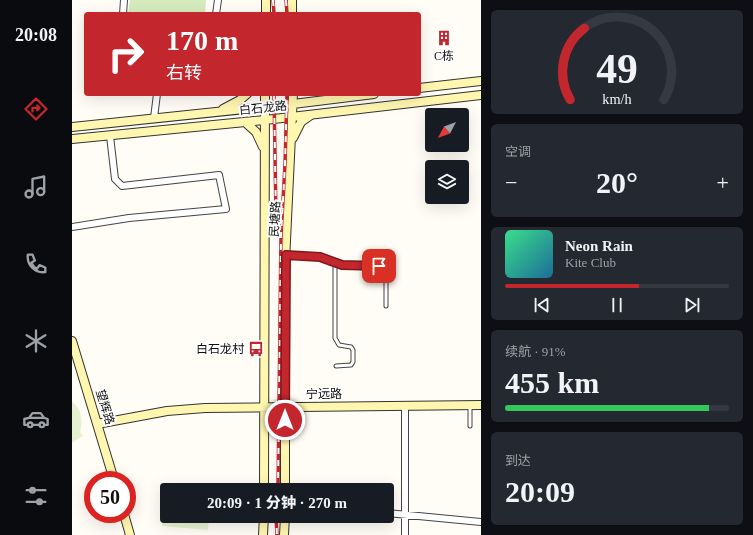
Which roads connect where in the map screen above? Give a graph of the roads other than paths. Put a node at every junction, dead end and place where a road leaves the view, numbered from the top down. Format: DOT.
graph roads {
  1 [pos="124,0"];
  2 [pos="218,0"];
  3 [pos="266,0"];
  4 [pos="292,0"];
  5 [pos="123,12"];
  6 [pos="216,12"];
  7 [pos="266,12"];
  8 [pos="292,12"];
  9 [pos="481,81"];
  10 [pos="421,88"];
  11 [pos="481,95"];
  12 [pos="157,96"];
  13 [pos="245,96"];
  14 [pos="265,96"];
  15 [pos="293,96"];
  16 [pos="320,96"];
  17 [pos="358,96"];
  18 [pos="327,100"];
  19 [pos="293,104"];
  20 [pos="265,107"];
  21 [pos="218,112"];
  22 [pos="311,115"];
  23 [pos="292,117"];
  24 [pos="154,118"];
  25 [pos="265,120"];
  26 [pos="245,122"];
  27 [pos="72,127"];
  28 [pos="110,136"];
  29 [pos="72,139"];
  30 [pos="291,143"];
  31 [pos="265,152"];
  32 [pos="72,227"];
  33 [pos="286,255"];
  34 [pos="335,262"];
  35 [pos="386,306"];
  36 [pos="72,341"];
  37 [pos="336,366"];
  38 [pos="405,405"];
  39 [pos="470,405"];
  40 [pos="481,405"];
  41 [pos="264,406"];
  42 [pos="285,406"];
  43 [pos="97,424"];
  44 [pos="470,426"];
  45 [pos="111,471"];
  46 [pos="264,483"];
  47 [pos="285,483"];
  48 [pos="394,513"];
  49 [pos="406,514"];
  50 [pos="481,522"];
  51 [pos="127,523"];
  52 [pos="264,523"];
  53 [pos="285,523"];
  54 [pos="130,535"];
  55 [pos="264,535"];
  56 [pos="284,535"];
  57 [pos="405,535"];
  1 -- 5 [label="street"];
  2 -- 6 [label="street"];
  3 -- 7 [label="main road"];
  4 -- 8 [label="main road"];
  9 -- 10 [label="main road"];
  11 -- 22 [label="main road, 白石龙路"];
  12 -- 24 [label="street"];
  13 -- 21 [label="main road"];
  14 -- 20 [label="main road, 民塘路"];
  15 -- 19 [label="main road, 民塘路"];
  16 -- 18 [label="main road"];
  17 -- 18 [label="main road, 白石龙路"];
  18 -- 19 [label="main road, 白石龙路"];
  19 -- 20 [label="main road, 白石龙路"];
  19 -- 23 [label="main road, 民塘路"];
  20 -- 21 [label="main road, 白石龙路"];
  20 -- 25 [label="main road, 民塘路"];
  21 -- 24 [label="main road, 白石龙路"];
  22 -- 23 [label="main road, 白石龙路"];
  22 -- 30 [label="main road"];
  23 -- 25 [label="main road, 白石龙路"];
  23 -- 30 [label="main road, 民塘路"];
  24 -- 27 [label="main road, 白石龙路"];
  25 -- 26 [label="main road, 白石龙路"];
  25 -- 31 [label="main road, 民塘路"];
  26 -- 28 [label="main road, 白石龙路"];
  26 -- 31 [label="main road"];
  28 -- 29 [label="main road, 白石龙路"];
  28 -- 32 [label="street"];
  30 -- 33 [label="main road, 民塘路"];
  31 -- 41 [label="main road, 民塘路"];
  33 -- 34 [label="lane"];
  33 -- 42 [label="main road, 民塘路"];
  34 -- 35 [label="lane"];
  34 -- 37 [label="lane"];
  36 -- 43 [label="main road, 望辉路"];
  38 -- 39 [label="main road, 宁远路"];
  38 -- 42 [label="main road, 宁远路"];
  38 -- 49 [label="street"];
  39 -- 40 [label="main road, 宁远路"];
  39 -- 44 [label="lane"];
  41 -- 42 [label="main road, 宁远路"];
  41 -- 43 [label="main road, 宁远路"];
  41 -- 46 [label="main road, 民塘路"];
  42 -- 47 [label="main road, 民塘路"];
  43 -- 45 [label="main road, 望辉路"];
  48 -- 49 [label="street"];
  49 -- 50 [label="street"];
  49 -- 57 [label="street"];
  51 -- 54 [label="main road"];
  52 -- 55 [label="main road"];
  53 -- 56 [label="main road"];
}
